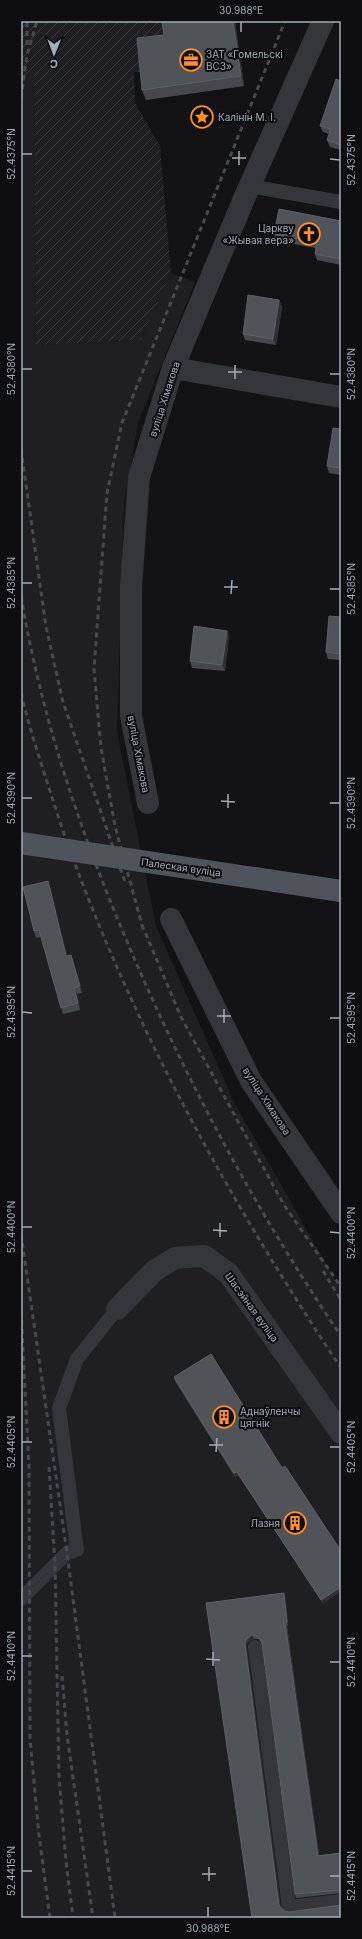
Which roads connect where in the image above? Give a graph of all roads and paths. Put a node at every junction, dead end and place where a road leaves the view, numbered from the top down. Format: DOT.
graph roads {
  1 [pos="323,21"];
  2 [pos="249,186"];
  3 [pos="341,202"];
  4 [pos="173,368"];
  5 [pos="341,397"];
  6 [pos="148,803"];
  7 [pos="21,843"];
  8 [pos="341,891"];
  9 [pos="171,919"];
  10 [pos="341,1213"];
  11 [pos="117,1309"];
  12 [pos="341,1433"];
  13 [pos="21,1599"];
  14 [pos="255,1647"];
  15 [pos="341,1902"];
  1 -- 2 [label="street, вуліца Хімакова"];
  2 -- 3 [label="lane"];
  2 -- 4 [label="street, вуліца Хімакова"];
  4 -- 5 [label="street"];
  4 -- 6 [label="street, вуліца Хімакова"];
  7 -- 8 [label="main road, Палеская вуліца, bridge"];
  9 -- 10 [label="street, вуліца Хімакова"];
  11 -- 12 [label="street, Шасэйная вуліца"];
  11 -- 13 [label="lane"];
  14 -- 15 [label="lane"];
}
